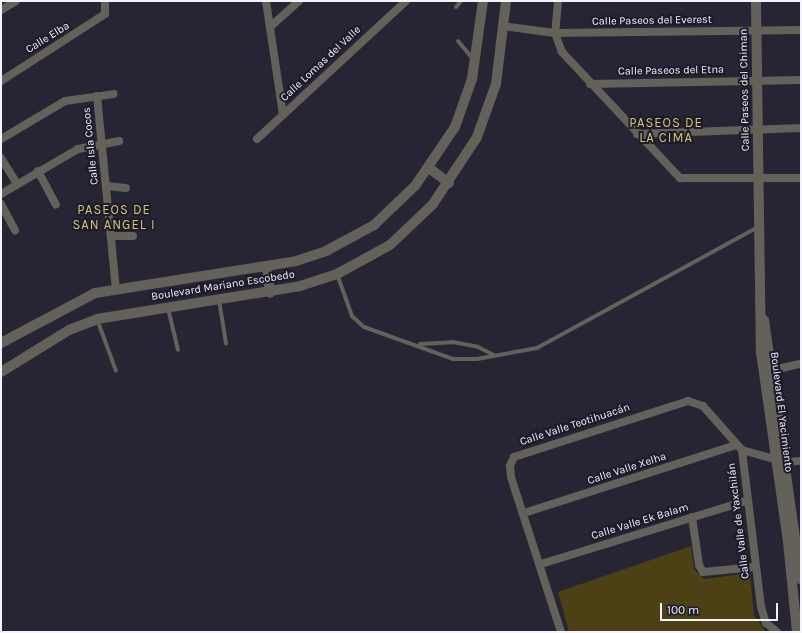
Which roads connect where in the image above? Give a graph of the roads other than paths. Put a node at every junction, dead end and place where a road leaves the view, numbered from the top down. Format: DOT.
graph roads {
  1 [pos="16,1"];
  2 [pos="105,1"];
  3 [pos="266,1"];
  4 [pos="299,1"];
  5 [pos="406,1"];
  6 [pos="461,1"];
  7 [pos="482,1"];
  8 [pos="506,1"];
  9 [pos="558,1"];
  10 [pos="756,1"];
  11 [pos="456,7"];
  12 [pos="1,10"];
  13 [pos="504,26"];
  14 [pos="270,27"];
  15 [pos="801,30"];
  16 [pos="756,31"];
  17 [pos="555,33"];
  18 [pos="458,41"];
  19 [pos="476,61"];
  20 [pos="801,80"];
  21 [pos="1,81"];
  22 [pos="756,81"];
  23 [pos="590,84"];
  24 [pos="114,94"];
  25 [pos="97,96"];
  26 [pos="283,115"];
  27 [pos="801,128"];
  28 [pos="758,129"];
  29 [pos="637,134"];
  30 [pos="1,139"];
  31 [pos="257,139"];
  32 [pos="119,141"];
  33 [pos="100,145"];
  34 [pos="1,158"];
  35 [pos="429,168"];
  36 [pos="38,172"];
  37 [pos="801,178"];
  38 [pos="758,179"];
  39 [pos="449,183"];
  40 [pos="17,184"];
  41 [pos="106,186"];
  42 [pos="126,188"];
  43 [pos="1,194"];
  44 [pos="1,204"];
  45 [pos="56,205"];
  46 [pos="758,226"];
  47 [pos="15,230"];
  48 [pos="112,236"];
  49 [pos="133,236"];
  50 [pos="268,267"];
  51 [pos="337,274"];
  52 [pos="116,289"];
  53 [pos="270,293"];
  54 [pos="219,300"];
  55 [pos="168,307"];
  56 [pos="762,314"];
  57 [pos="97,319"];
  58 [pos="1,343"];
  59 [pos="226,343"];
  60 [pos="420,344"];
  61 [pos="178,350"];
  62 [pos="494,356"];
  63 [pos="801,364"];
  64 [pos="773,370"];
  65 [pos="116,371"];
  66 [pos="1,372"];
  67 [pos="762,372"];
  68 [pos="739,448"];
  69 [pos="774,460"];
  70 [pos="801,461"];
  71 [pos="785,462"];
  72 [pos="746,501"];
  73 [pos="524,513"];
  74 [pos="692,517"];
  75 [pos="541,564"];
  76 [pos="755,566"];
  77 [pos="801,579"];
  78 [pos="561,632"];
  79 [pos="777,632"];
  80 [pos="797,632"];
  1 -- 12 [label="street"];
  2 -- 21 [label="street, Calle Elba"];
  3 -- 14 [label="street, Calle Lomas del Valle"];
  4 -- 14 [label="street"];
  5 -- 26 [label="street, Calle Lomas del Valle"];
  6 -- 11 [label="lane"];
  7 -- 19 [label="street, Boulevard Mariano Escobedo"];
  8 -- 13 [label="street, Boulevard Mariano Escobedo"];
  9 -- 17 [label="street"];
  10 -- 16 [label="street, Calle Paseos del Chiman"];
  13 -- 17 [label="street, Calle Paseos del Everest"];
  13 -- 39 [label="street, Boulevard Mariano Escobedo"];
  14 -- 26 [label="street, Calle Lomas del Valle"];
  15 -- 16 [label="street, Calle Paseos del Everest"];
  16 -- 17 [label="street, Calle Paseos del Everest"];
  16 -- 22 [label="street, Calle Paseos del Chiman"];
  17 -- 23 [label="street"];
  18 -- 19 [label="lane"];
  19 -- 35 [label="street, Boulevard Mariano Escobedo"];
  20 -- 22 [label="street, Calle Paseos del Etna"];
  22 -- 23 [label="street, Calle Paseos del Etna"];
  22 -- 28 [label="street, Calle Paseos del Chiman"];
  23 -- 29 [label="street"];
  24 -- 25 [label="street"];
  25 -- 30 [label="street"];
  25 -- 33 [label="street, Calle Isla Cocos"];
  26 -- 31 [label="street"];
  27 -- 28 [label="street"];
  28 -- 29 [label="street"];
  28 -- 38 [label="street, Calle Paseos del Chiman"];
  29 -- 38 [label="street"];
  32 -- 33 [label="street"];
  33 -- 36 [label="street"];
  33 -- 41 [label="street, Calle Isla Cocos"];
  34 -- 40 [label="street"];
  35 -- 39 [label="street"];
  35 -- 50 [label="street, Boulevard Mariano Escobedo"];
  36 -- 40 [label="street"];
  36 -- 45 [label="street"];
  37 -- 38 [label="street"];
  38 -- 46 [label="street, Boulevard El Yacimiento"];
  39 -- 51 [label="street, Boulevard Mariano Escobedo"];
  40 -- 43 [label="street"];
  41 -- 42 [label="street"];
  41 -- 48 [label="street, Calle Isla Cocos"];
  44 -- 47 [label="street"];
  46 -- 56 [label="street, Boulevard El Yacimiento"];
  46 -- 62 [label="lane"];
  48 -- 49 [label="street"];
  48 -- 52 [label="street, Calle Isla Cocos"];
  50 -- 52 [label="street, Boulevard Mariano Escobedo"];
  50 -- 53 [label="street"];
  51 -- 53 [label="street, Boulevard Mariano Escobedo"];
  51 -- 60 [label="lane"];
  52 -- 58 [label="street, Boulevard Mariano Escobedo"];
  53 -- 54 [label="street, Boulevard Mariano Escobedo"];
  54 -- 55 [label="street, Boulevard Mariano Escobedo"];
  54 -- 59 [label="lane"];
  55 -- 57 [label="street, Boulevard Mariano Escobedo"];
  55 -- 61 [label="lane"];
  56 -- 64 [label="street, Boulevard El Yacimiento"];
  56 -- 67 [label="street, Boulevard El Yacimiento"];
  57 -- 65 [label="lane"];
  57 -- 66 [label="street, Boulevard Mariano Escobedo"];
  60 -- 62 [label="lane"];
  60 -- 62 [label="lane"];
  63 -- 64 [label="street"];
  64 -- 67 [label="street"];
  64 -- 71 [label="street, Boulevard El Yacimiento"];
  67 -- 69 [label="street, Boulevard El Yacimiento"];
  68 -- 69 [label="street"];
  68 -- 72 [label="street, Calle Valle de Yaxchilán"];
  68 -- 73 [label="street, Calle Valle Xelha"];
  68 -- 73 [label="street, Calle Valle Teotihuacán"];
  69 -- 71 [label="street"];
  69 -- 80 [label="street, Boulevard El Yacimiento"];
  70 -- 71 [label="street"];
  71 -- 77 [label="street, Boulevard El Yacimiento"];
  72 -- 74 [label="street, Calle Valle Ek Balam"];
  72 -- 76 [label="street, Calle Valle de Yaxchilán"];
  73 -- 75 [label="street, Calle Valle Teotihuacán"];
  74 -- 75 [label="street, Calle Valle Ek Balam"];
  74 -- 76 [label="street"];
  75 -- 78 [label="street, Calle Valle Teotihuacán"];
  76 -- 79 [label="street, Calle Valle de Yaxchilán"];
}
